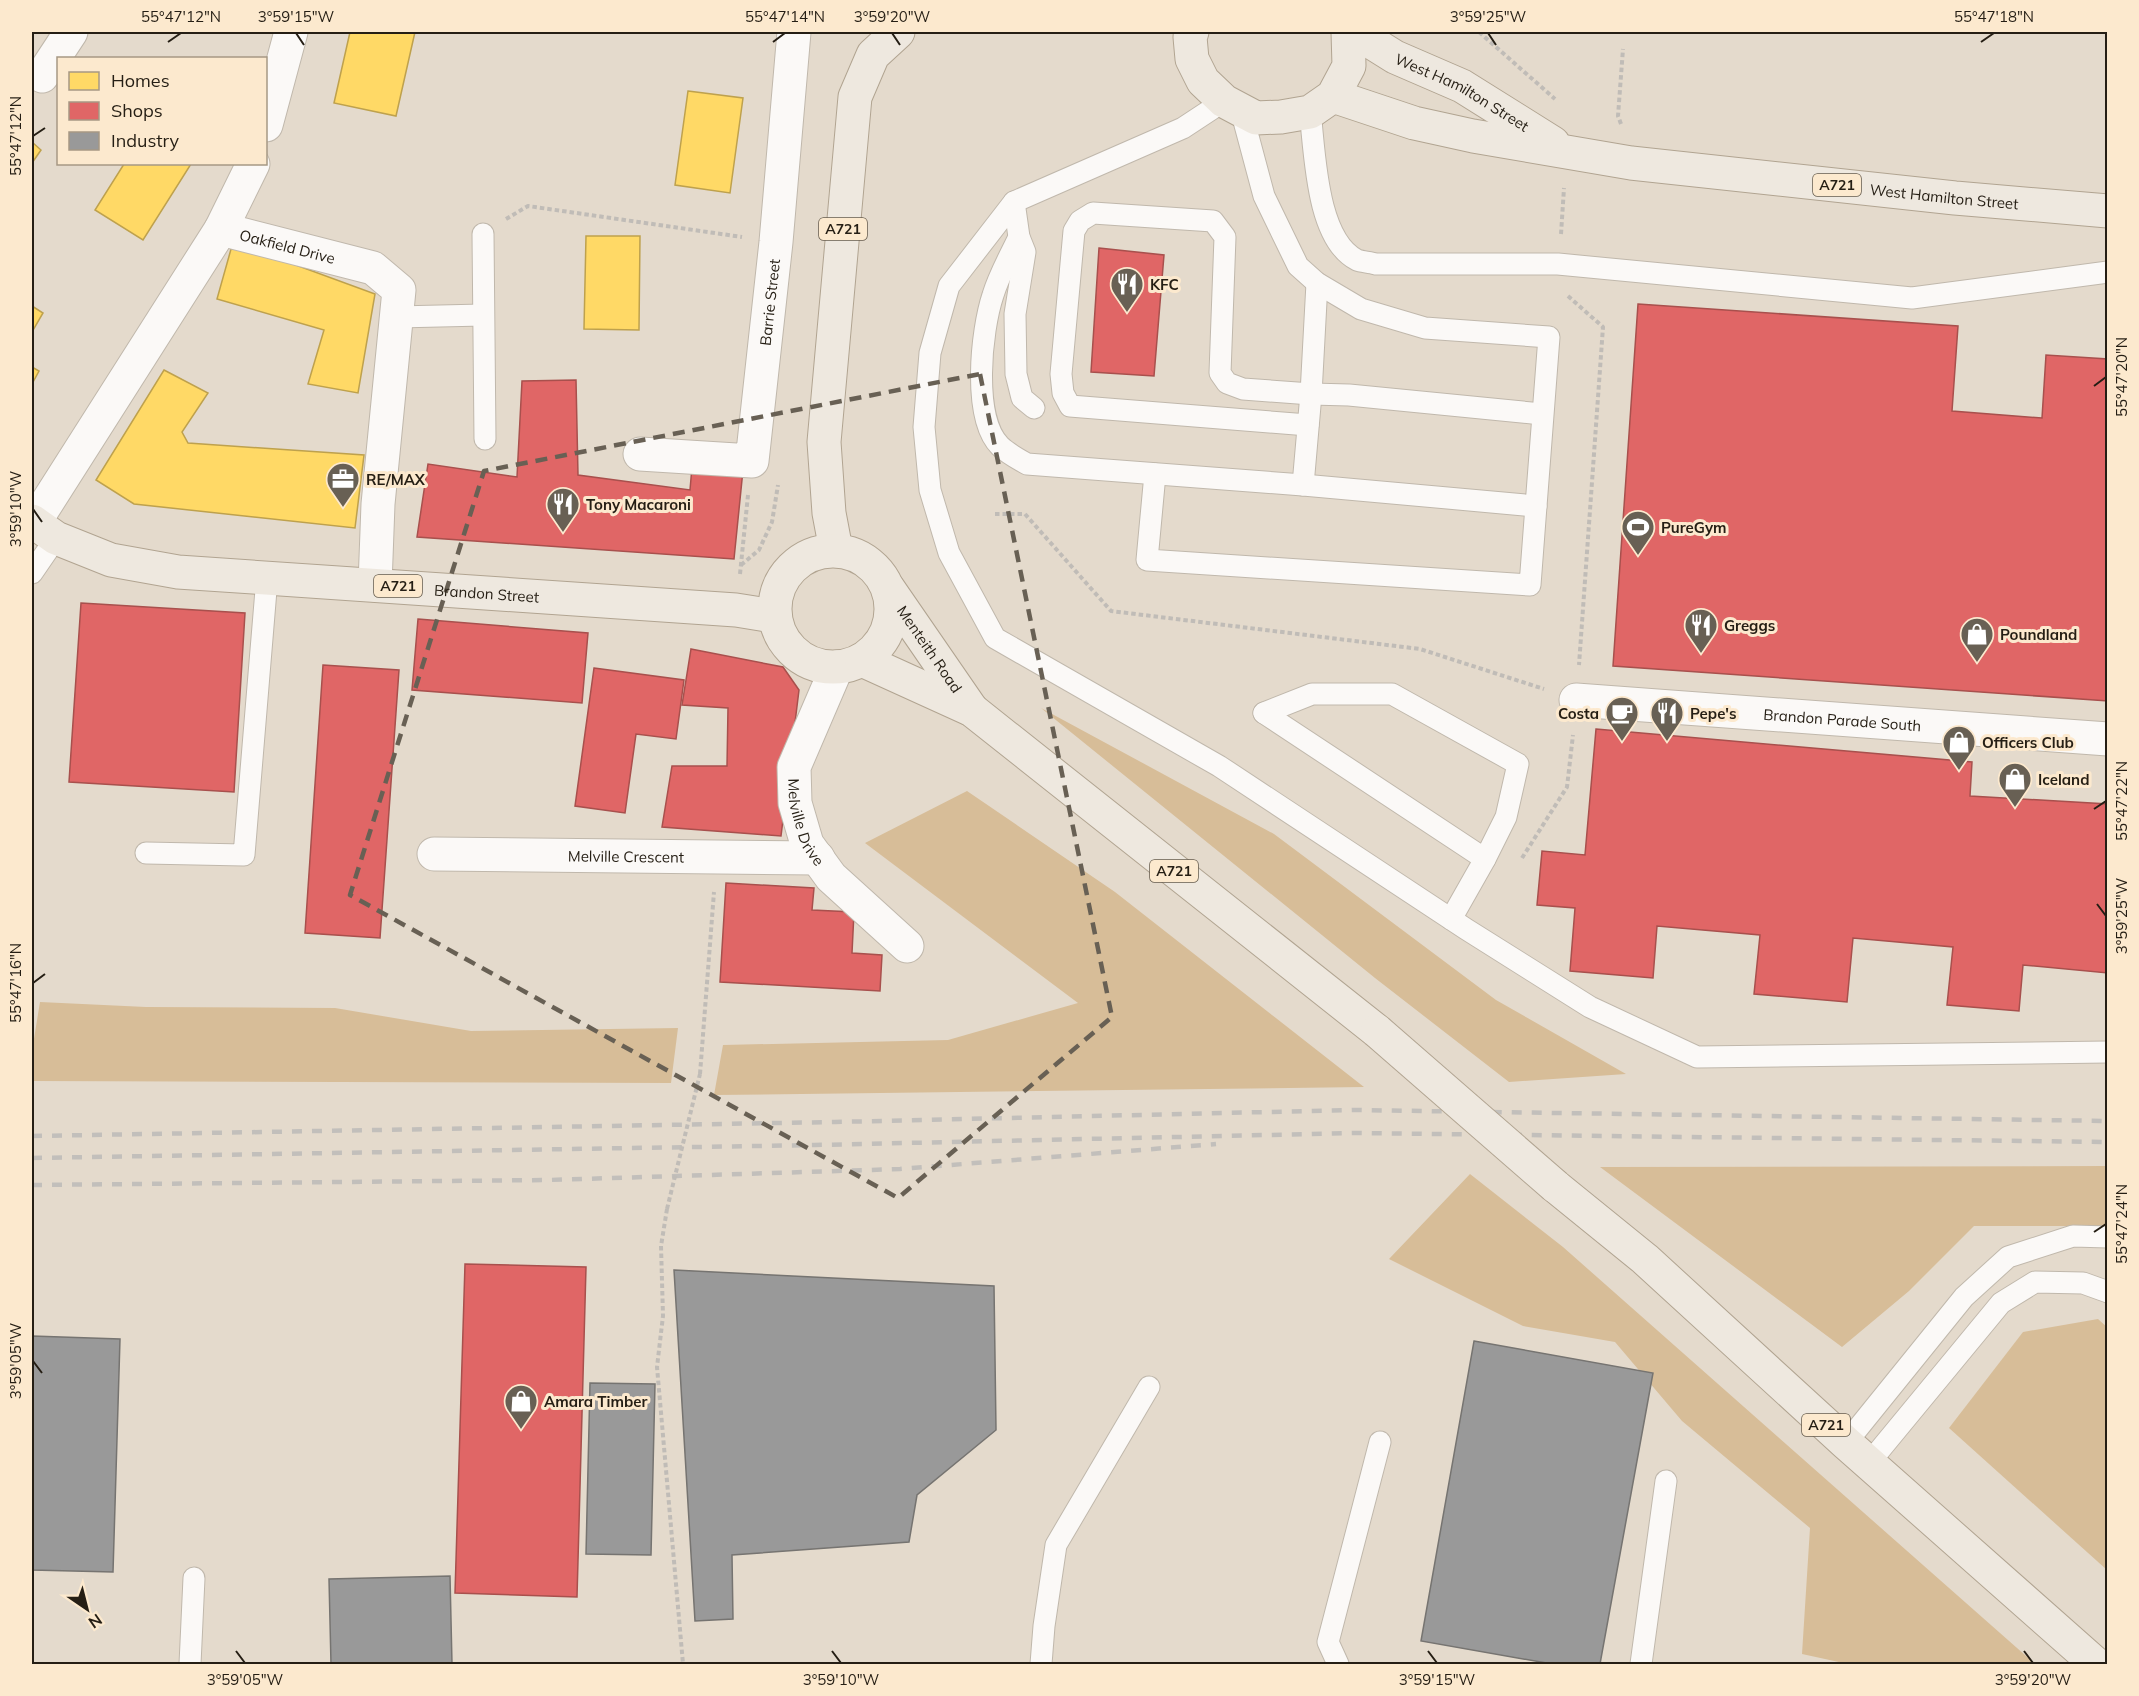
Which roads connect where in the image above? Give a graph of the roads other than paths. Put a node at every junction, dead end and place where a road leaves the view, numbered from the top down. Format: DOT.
graph roads {
  1 [pos="71,32"];
  2 [pos="291,32"];
  3 [pos="794,32"];
  4 [pos="898,32"];
  5 [pos="1348,32"];
  6 [pos="1355,32"];
  7 [pos="1188,33"];
  8 [pos="44,79"];
  9 [pos="1322,104"];
  10 [pos="1232,105"];
  11 [pos="267,121"];
  12 [pos="1567,152"];
  13 [pos="253,165"];
  14 [pos="1014,202"];
  15 [pos="2108,211"];
  16 [pos="221,229"];
  17 [pos="483,234"];
  18 [pos="1019,237"];
  19 [pos="2108,272"];
  20 [pos="1317,283"];
  21 [pos="483,315"];
  22 [pos="397,317"];
  23 [pos="1311,394"];
  24 [pos="1034,408"];
  25 [pos="1542,414"];
  26 [pos="1308,425"];
  27 [pos="485,439"];
  28 [pos="640,454"];
  29 [pos="1155,474"];
  30 [pos="1303,484"];
  31 [pos="1536,506"];
  32 [pos="41,527"];
  33 [pos="836,550"];
  34 [pos="32,573"];
  35 [pos="267,578"];
  36 [pos="375,585"];
  37 [pos="888,588"];
  38 [pos="774,616"];
  39 [pos="849,664"];
  40 [pos="1576,700"];
  41 [pos="972,710"];
  42 [pos="2108,739"];
  43 [pos="146,853"];
  44 [pos="434,854"];
  45 [pos="818,858"];
  46 [pos="1485,859"];
  47 [pos="1451,919"];
  48 [pos="907,946"];
  49 [pos="2108,1052"];
  50 [pos="2108,1237"];
  51 [pos="2108,1292"];
  52 [pos="1149,1387"];
  53 [pos="1380,1442"];
  54 [pos="1857,1453"];
  55 [pos="1666,1481"];
  56 [pos="194,1578"];
  57 [pos="190,1665"];
  58 [pos="1041,1665"];
  59 [pos="1338,1665"];
  60 [pos="1641,1665"];
  61 [pos="2096,1665"];
  1 -- 8 [label="street"];
  2 -- 11 [label="street"];
  3 -- 28 [label="street, Barrie Street"];
  4 -- 33 [label="main road, A721"];
  5 -- 9 [label="main road"];
  6 -- 12 [label="main road, West Hamilton Street / A721"];
  7 -- 10 [label="main road, A721"];
  9 -- 10 [label="main road, A721"];
  9 -- 12 [label="main road, West Hamilton Street / A721"];
  9 -- 19 [label="lane"];
  10 -- 14 [label="lane"];
  10 -- 20 [label="lane"];
  12 -- 15 [label="main road, West Hamilton Street / A721"];
  13 -- 16 [label="street"];
  14 -- 18 [label="lane"];
  14 -- 47 [label="lane"];
  16 -- 22 [label="street, Oakfield Drive"];
  16 -- 32 [label="street, Oakfield Drive"];
  17 -- 21 [label="lane"];
  18 -- 24 [label="lane"];
  18 -- 29 [label="lane"];
  20 -- 23 [label="lane"];
  20 -- 25 [label="lane"];
  21 -- 22 [label="lane"];
  21 -- 27 [label="lane"];
  22 -- 36 [label="street, Oakfield Drive"];
  23 -- 25 [label="lane"];
  23 -- 26 [label="lane"];
  23 -- 26 [label="lane"];
  25 -- 31 [label="lane"];
  26 -- 30 [label="lane"];
  29 -- 30 [label="lane"];
  29 -- 31 [label="lane"];
  30 -- 31 [label="lane"];
  32 -- 34 [label="lane"];
  32 -- 35 [label="main road, Brandon Street / A721"];
  33 -- 37 [label="main road, A721"];
  33 -- 38 [label="main road"];
  35 -- 36 [label="main road, Brandon Street / A721"];
  35 -- 43 [label="lane"];
  36 -- 38 [label="main road, Brandon Street / A721"];
  37 -- 39 [label="main road"];
  37 -- 41 [label="main road, Menteith Road / A721"];
  38 -- 39 [label="main road, A721"];
  39 -- 41 [label="main road, A721"];
  39 -- 45 [label="street, Melville Drive"];
  40 -- 42 [label="street, Brandon Parade South"];
  41 -- 54 [label="main road, A721, bridge"];
  44 -- 45 [label="street, Melville Crescent"];
  45 -- 48 [label="street, Melville Drive"];
  46 -- 46 [label="lane"];
  46 -- 47 [label="lane"];
  47 -- 49 [label="lane"];
  50 -- 54 [label="lane"];
  51 -- 54 [label="lane"];
  52 -- 58 [label="lane"];
  53 -- 59 [label="lane"];
  54 -- 61 [label="main road, A721"];
  55 -- 60 [label="lane"];
  56 -- 57 [label="lane"];
}
